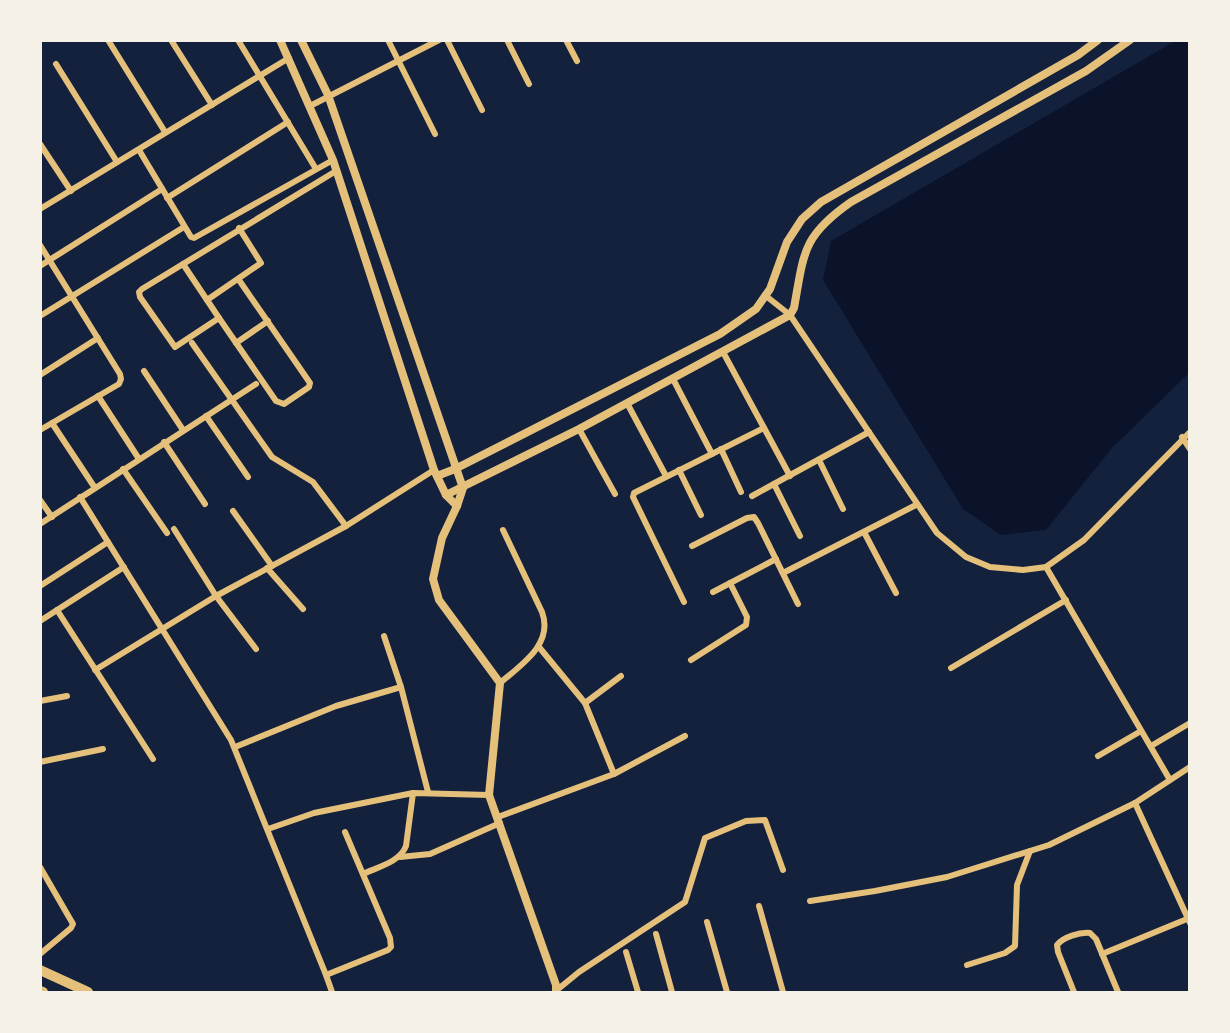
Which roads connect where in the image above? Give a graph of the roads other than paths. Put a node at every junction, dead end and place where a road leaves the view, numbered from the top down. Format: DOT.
graph roads {
  1 [pos="108,40"];
  2 [pos="171,40"];
  3 [pos="238,40"];
  4 [pos="280,40"];
  5 [pos="301,40"];
  6 [pos="388,40"];
  7 [pos="439,40"];
  8 [pos="447,40"];
  9 [pos="507,40"];
  10 [pos="567,40"];
  11 [pos="1098,40"];
  12 [pos="1130,40"];
  13 [pos="289,57"];
  14 [pos="399,61"];
  15 [pos="577,62"];
  16 [pos="56,64"];
  17 [pos="260,75"];
  18 [pos="529,84"];
  19 [pos="328,95"];
  20 [pos="212,105"];
  21 [pos="310,105"];
  22 [pos="482,110"];
  23 [pos="288,122"];
  24 [pos="165,132"];
  25 [pos="435,134"];
  26 [pos="40,144"];
  27 [pos="139,150"];
  28 [pos="333,160"];
  29 [pos="117,162"];
  30 [pos="316,169"];
  31 [pos="336,171"];
  32 [pos="162,189"];
  33 [pos="71,191"];
  34 [pos="167,198"];
  35 [pos="40,209"];
  36 [pos="184,227"];
  37 [pos="239,228"];
  38 [pos="40,245"];
  39 [pos="50,260"];
  40 [pos="183,264"];
  41 [pos="40,266"];
  42 [pos="240,280"];
  43 [pos="766,296"];
  44 [pos="72,297"];
  45 [pos="207,300"];
  46 [pos="790,315"];
  47 [pos="40,316"];
  48 [pos="219,318"];
  49 [pos="268,321"];
  50 [pos="98,338"];
  51 [pos="192,343"];
  52 [pos="236,343"];
  53 [pos="723,352"];
  54 [pos="144,371"];
  55 [pos="40,375"];
  56 [pos="673,379"];
  57 [pos="256,384"];
  58 [pos="98,396"];
  59 [pos="230,400"];
  60 [pos="627,404"];
  61 [pos="206,416"];
  62 [pos="52,423"];
  63 [pos="764,428"];
  64 [pos="579,429"];
  65 [pos="40,430"];
  66 [pos="183,430"];
  67 [pos="869,432"];
  68 [pos="1190,432"];
  69 [pos="1182,437"];
  70 [pos="165,442"];
  71 [pos="721,449"];
  72 [pos="1190,449"];
  73 [pos="711,454"];
  74 [pos="139,459"];
  75 [pos="819,460"];
  76 [pos="123,469"];
  77 [pos="455,469"];
  78 [pos="679,470"];
  79 [pos="436,473"];
  80 [pos="666,476"];
  81 [pos="790,476"];
  82 [pos="248,477"];
  83 [pos="774,484"];
  84 [pos="95,488"];
  85 [pos="462,488"];
  86 [pos="741,492"];
  87 [pos="615,494"];
  88 [pos="446,495"];
  89 [pos="752,496"];
  90 [pos="80,497"];
  91 [pos="40,500"];
  92 [pos="205,504"];
  93 [pos="916,505"];
  94 [pos="457,506"];
  95 [pos="843,509"];
  96 [pos="233,511"];
  97 [pos="701,515"];
  98 [pos="52,517"];
  99 [pos="40,524"];
  100 [pos="346,526"];
  101 [pos="174,529"];
  102 [pos="502,530"];
  103 [pos="864,532"];
  104 [pos="167,533"];
  105 [pos="800,536"];
  106 [pos="108,542"];
  107 [pos="692,546"];
  108 [pos="776,559"];
  109 [pos="123,567"];
  110 [pos="270,567"];
  111 [pos="1046,567"];
  112 [pos="783,573"];
  113 [pos="730,583"];
  114 [pos="40,586"];
  115 [pos="713,592"];
  116 [pos="896,593"];
  117 [pos="216,596"];
  118 [pos="1065,600"];
  119 [pos="684,602"];
  120 [pos="798,604"];
  121 [pos="303,609"];
  122 [pos="57,610"];
  123 [pos="40,621"];
  124 [pos="162,629"];
  125 [pos="384,636"];
  126 [pos="539,647"];
  127 [pos="256,649"];
  128 [pos="691,660"];
  129 [pos="951,668"];
  130 [pos="95,670"];
  131 [pos="621,676"];
  132 [pos="500,683"];
  133 [pos="401,687"];
  134 [pos="67,696"];
  135 [pos="40,701"];
  136 [pos="585,703"];
  137 [pos="1190,723"];
  138 [pos="1142,731"];
  139 [pos="685,736"];
  140 [pos="1151,746"];
  141 [pos="235,747"];
  142 [pos="103,749"];
  143 [pos="1098,756"];
  144 [pos="153,759"];
  145 [pos="40,762"];
  146 [pos="1190,767"];
  147 [pos="614,774"];
  148 [pos="1170,780"];
  149 [pos="428,792"];
  150 [pos="413,793"];
  151 [pos="489,795"];
  152 [pos="1135,803"];
  153 [pos="499,820"];
  154 [pos="268,829"];
  155 [pos="345,832"];
  156 [pos="1030,851"];
  157 [pos="400,857"];
  158 [pos="40,867"];
  159 [pos="783,870"];
  160 [pos="363,874"];
  161 [pos="810,901"];
  162 [pos="759,906"];
  163 [pos="1188,921"];
  164 [pos="707,922"];
  165 [pos="656,934"];
  166 [pos="626,952"];
  167 [pos="40,954"];
  168 [pos="1102,954"];
  169 [pos="967,965"];
  170 [pos="40,970"];
  171 [pos="326,975"];
  172 [pos="557,991"];
  173 [pos="88,993"];
  174 [pos="332,993"];
  175 [pos="638,993"];
  176 [pos="672,993"];
  177 [pos="727,993"];
  178 [pos="783,993"];
  179 [pos="1074,993"];
  180 [pos="1118,993"];
  1 -- 24 [label="street"];
  2 -- 20 [label="street"];
  3 -- 17 [label="street"];
  4 -- 13 [label="street"];
  5 -- 19 [label="street"];
  6 -- 14 [label="street"];
  7 -- 14 [label="street"];
  8 -- 22 [label="street"];
  9 -- 18 [label="street"];
  10 -- 15 [label="street"];
  11 -- 43 [label="street"];
  12 -- 46 [label="street"];
  13 -- 17 [label="street"];
  13 -- 21 [label="street"];
  14 -- 19 [label="street"];
  14 -- 25 [label="street"];
  16 -- 29 [label="street"];
  17 -- 20 [label="street"];
  17 -- 23 [label="street"];
  19 -- 21 [label="street"];
  19 -- 77 [label="street"];
  20 -- 24 [label="street"];
  21 -- 28 [label="street"];
  23 -- 30 [label="street"];
  23 -- 34 [label="street"];
  24 -- 27 [label="street"];
  26 -- 33 [label="street"];
  27 -- 29 [label="street"];
  27 -- 32 [label="street"];
  28 -- 30 [label="street"];
  28 -- 31 [label="street"];
  29 -- 33 [label="street"];
  30 -- 36 [label="street"];
  31 -- 37 [label="street"];
  31 -- 79 [label="street"];
  32 -- 34 [label="street"];
  32 -- 39 [label="street"];
  33 -- 35 [label="street"];
  34 -- 36 [label="street"];
  36 -- 44 [label="street"];
  37 -- 40 [label="street"];
  37 -- 42 [label="street"];
  38 -- 39 [label="street"];
  39 -- 41 [label="street"];
  39 -- 44 [label="street"];
  40 -- 45 [label="street"];
  40 -- 48 [label="street"];
  42 -- 45 [label="street"];
  42 -- 49 [label="street"];
  43 -- 46 [label="street"];
  43 -- 77 [label="street"];
  44 -- 47 [label="street"];
  44 -- 50 [label="street"];
  45 -- 48 [label="street"];
  46 -- 53 [label="street"];
  46 -- 67 [label="street"];
  48 -- 52 [label="street"];
  49 -- 52 [label="street"];
  49 -- 52 [label="street"];
  50 -- 55 [label="street"];
  50 -- 58 [label="street"];
  51 -- 59 [label="street"];
  53 -- 56 [label="street"];
  53 -- 63 [label="street"];
  54 -- 66 [label="street"];
  56 -- 60 [label="street"];
  56 -- 73 [label="street"];
  57 -- 59 [label="street"];
  58 -- 62 [label="street"];
  58 -- 74 [label="street"];
  59 -- 61 [label="street"];
  59 -- 100 [label="street"];
  60 -- 64 [label="street"];
  60 -- 80 [label="street"];
  61 -- 66 [label="street"];
  61 -- 82 [label="street"];
  62 -- 65 [label="street"];
  62 -- 84 [label="street"];
  63 -- 71 [label="street"];
  63 -- 81 [label="street"];
  64 -- 85 [label="street"];
  64 -- 87 [label="street"];
  66 -- 70 [label="street"];
  67 -- 75 [label="street"];
  67 -- 93 [label="street"];
  68 -- 69 [label="street"];
  69 -- 72 [label="street"];
  69 -- 111 [label="street"];
  70 -- 74 [label="street"];
  70 -- 92 [label="street"];
  71 -- 73 [label="street"];
  71 -- 86 [label="street"];
  73 -- 78 [label="street"];
  74 -- 76 [label="street"];
  75 -- 81 [label="street"];
  75 -- 95 [label="street"];
  76 -- 84 [label="street"];
  76 -- 104 [label="street"];
  77 -- 79 [label="street"];
  77 -- 85 [label="street"];
  78 -- 80 [label="street"];
  78 -- 97 [label="street"];
  79 -- 88 [label="street"];
  79 -- 100 [label="street"];
  80 -- 119 [label="street"];
  81 -- 83 [label="street"];
  83 -- 89 [label="street"];
  83 -- 105 [label="street"];
  84 -- 90 [label="street"];
  85 -- 88 [label="street"];
  85 -- 94 [label="street"];
  88 -- 94 [label="street"];
  90 -- 98 [label="street"];
  90 -- 106 [label="street"];
  91 -- 98 [label="street"];
  93 -- 103 [label="street"];
  93 -- 111 [label="street"];
  94 -- 132 [label="street"];
  96 -- 110 [label="street"];
  98 -- 99 [label="street"];
  100 -- 110 [label="street"];
  101 -- 117 [label="street"];
  102 -- 126 [label="street"];
  103 -- 112 [label="street"];
  103 -- 116 [label="street"];
  106 -- 109 [label="street"];
  106 -- 114 [label="street"];
  107 -- 108 [label="street"];
  108 -- 112 [label="street"];
  108 -- 113 [label="street"];
  109 -- 122 [label="street"];
  109 -- 124 [label="street"];
  110 -- 117 [label="street"];
  110 -- 121 [label="street"];
  111 -- 118 [label="street"];
  112 -- 120 [label="street"];
  113 -- 115 [label="street"];
  113 -- 128 [label="street"];
  117 -- 124 [label="street"];
  117 -- 127 [label="street"];
  118 -- 129 [label="street"];
  118 -- 138 [label="street"];
  122 -- 123 [label="street"];
  122 -- 130 [label="street"];
  124 -- 130 [label="street"];
  124 -- 141 [label="street"];
  125 -- 133 [label="street"];
  126 -- 132 [label="street"];
  126 -- 136 [label="street"];
  130 -- 144 [label="street"];
  131 -- 136 [label="street"];
  132 -- 151 [label="street"];
  133 -- 141 [label="street"];
  133 -- 149 [label="street"];
  134 -- 135 [label="street"];
  136 -- 147 [label="street"];
  137 -- 140 [label="street"];
  138 -- 140 [label="street"];
  138 -- 143 [label="street"];
  139 -- 147 [label="street"];
  140 -- 148 [label="street"];
  141 -- 154 [label="street"];
  142 -- 145 [label="street"];
  146 -- 148 [label="street"];
  147 -- 153 [label="street"];
  148 -- 152 [label="street"];
  149 -- 150 [label="street"];
  149 -- 151 [label="street"];
  150 -- 154 [label="street"];
  150 -- 157 [label="street"];
  151 -- 153 [label="street"];
  152 -- 156 [label="street"];
  152 -- 163 [label="street"];
  153 -- 157 [label="street"];
  153 -- 172 [label="street"];
  154 -- 171 [label="street"];
  155 -- 160 [label="street"];
  156 -- 161 [label="street"];
  156 -- 169 [label="street"];
  157 -- 160 [label="street"];
  158 -- 167 [label="street"];
  159 -- 172 [label="street"];
  160 -- 171 [label="street"];
  162 -- 178 [label="street"];
  163 -- 168 [label="street"];
  164 -- 177 [label="street"];
  165 -- 176 [label="street"];
  166 -- 175 [label="street"];
  168 -- 179 [label="street"];
  168 -- 180 [label="street"];
  170 -- 173 [label="main road"];
  171 -- 174 [label="street"];
}
